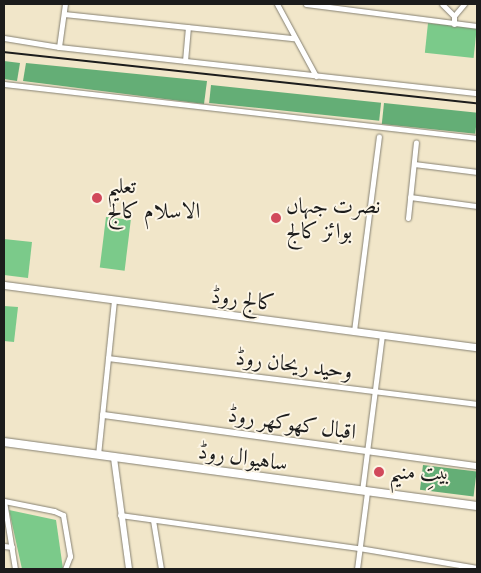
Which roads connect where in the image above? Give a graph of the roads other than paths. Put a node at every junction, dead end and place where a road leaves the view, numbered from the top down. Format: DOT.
graph roads {
  1 [pos="65,4"];
  2 [pos="277,4"];
  3 [pos="306,4"];
  4 [pos="442,4"];
  5 [pos="464,4"];
  6 [pos="64,14"];
  7 [pos="454,16"];
  8 [pos="454,24"];
  9 [pos="477,26"];
  10 [pos="188,27"];
  11 [pos="4,38"];
  12 [pos="294,38"];
  13 [pos="59,47"];
  14 [pos="185,61"];
  15 [pos="316,76"];
  16 [pos="4,84"];
  17 [pos="477,93"];
  18 [pos="380,137"];
  19 [pos="477,138"];
  20 [pos="416,142"];
  21 [pos="414,164"];
  22 [pos="477,172"];
  23 [pos="410,197"];
  24 [pos="477,206"];
  25 [pos="408,218"];
  26 [pos="4,286"];
  27 [pos="114,301"];
  28 [pos="354,331"];
  29 [pos="382,335"];
  30 [pos="477,347"];
  31 [pos="108,358"];
  32 [pos="374,390"];
  33 [pos="477,404"];
  34 [pos="102,415"];
  35 [pos="4,442"];
  36 [pos="367,451"];
  37 [pos="98,455"];
  38 [pos="114,458"];
  39 [pos="477,466"];
  40 [pos="365,491"];
  41 [pos="4,501"];
  42 [pos="477,506"];
  43 [pos="120,515"];
  44 [pos="153,520"];
  45 [pos="4,546"];
  46 [pos="12,547"];
  47 [pos="359,548"];
  48 [pos="477,568"];
  49 [pos="15,569"];
  50 [pos="65,569"];
  51 [pos="129,569"];
  52 [pos="161,569"];
  53 [pos="357,569"];
  1 -- 6 [label="street"];
  2 -- 12 [label="street"];
  3 -- 8 [label="street"];
  4 -- 7 [label="street"];
  5 -- 7 [label="street"];
  6 -- 10 [label="street"];
  6 -- 13 [label="street"];
  7 -- 8 [label="street"];
  8 -- 9 [label="street"];
  10 -- 12 [label="street"];
  10 -- 14 [label="street"];
  11 -- 13 [label="street"];
  12 -- 15 [label="street"];
  13 -- 14 [label="street"];
  14 -- 15 [label="street"];
  15 -- 17 [label="street"];
  16 -- 19 [label="street"];
  18 -- 28 [label="street"];
  20 -- 21 [label="street"];
  21 -- 22 [label="street"];
  21 -- 23 [label="street"];
  23 -- 24 [label="street"];
  23 -- 25 [label="street"];
  26 -- 27 [label="main road, کالج روڈ"];
  27 -- 28 [label="main road, کالج روڈ"];
  27 -- 31 [label="street"];
  28 -- 29 [label="main road, کالج روڈ"];
  29 -- 30 [label="main road, کالج روڈ"];
  29 -- 32 [label="street"];
  31 -- 32 [label="street, وحید ریحان روڈ"];
  31 -- 34 [label="street"];
  32 -- 33 [label="street, وحید ریحان روڈ"];
  32 -- 36 [label="street"];
  34 -- 36 [label="street, اقبال کھوکھر روڈ"];
  34 -- 37 [label="street"];
  35 -- 37 [label="main road, ساہیوال روڈ"];
  36 -- 39 [label="street, اقبال کھوکھر روڈ"];
  36 -- 40 [label="street"];
  37 -- 38 [label="main road, ساہیوال روڈ"];
  38 -- 40 [label="main road, ساہیوال روڈ"];
  38 -- 43 [label="street"];
  40 -- 42 [label="main road, ساہیوال روڈ"];
  40 -- 47 [label="street"];
  41 -- 46 [label="street"];
  41 -- 50 [label="street"];
  43 -- 44 [label="street"];
  43 -- 51 [label="street"];
  44 -- 47 [label="street"];
  44 -- 52 [label="street"];
  45 -- 46 [label="street"];
  46 -- 49 [label="street"];
  47 -- 48 [label="street"];
  47 -- 53 [label="street"];
}
